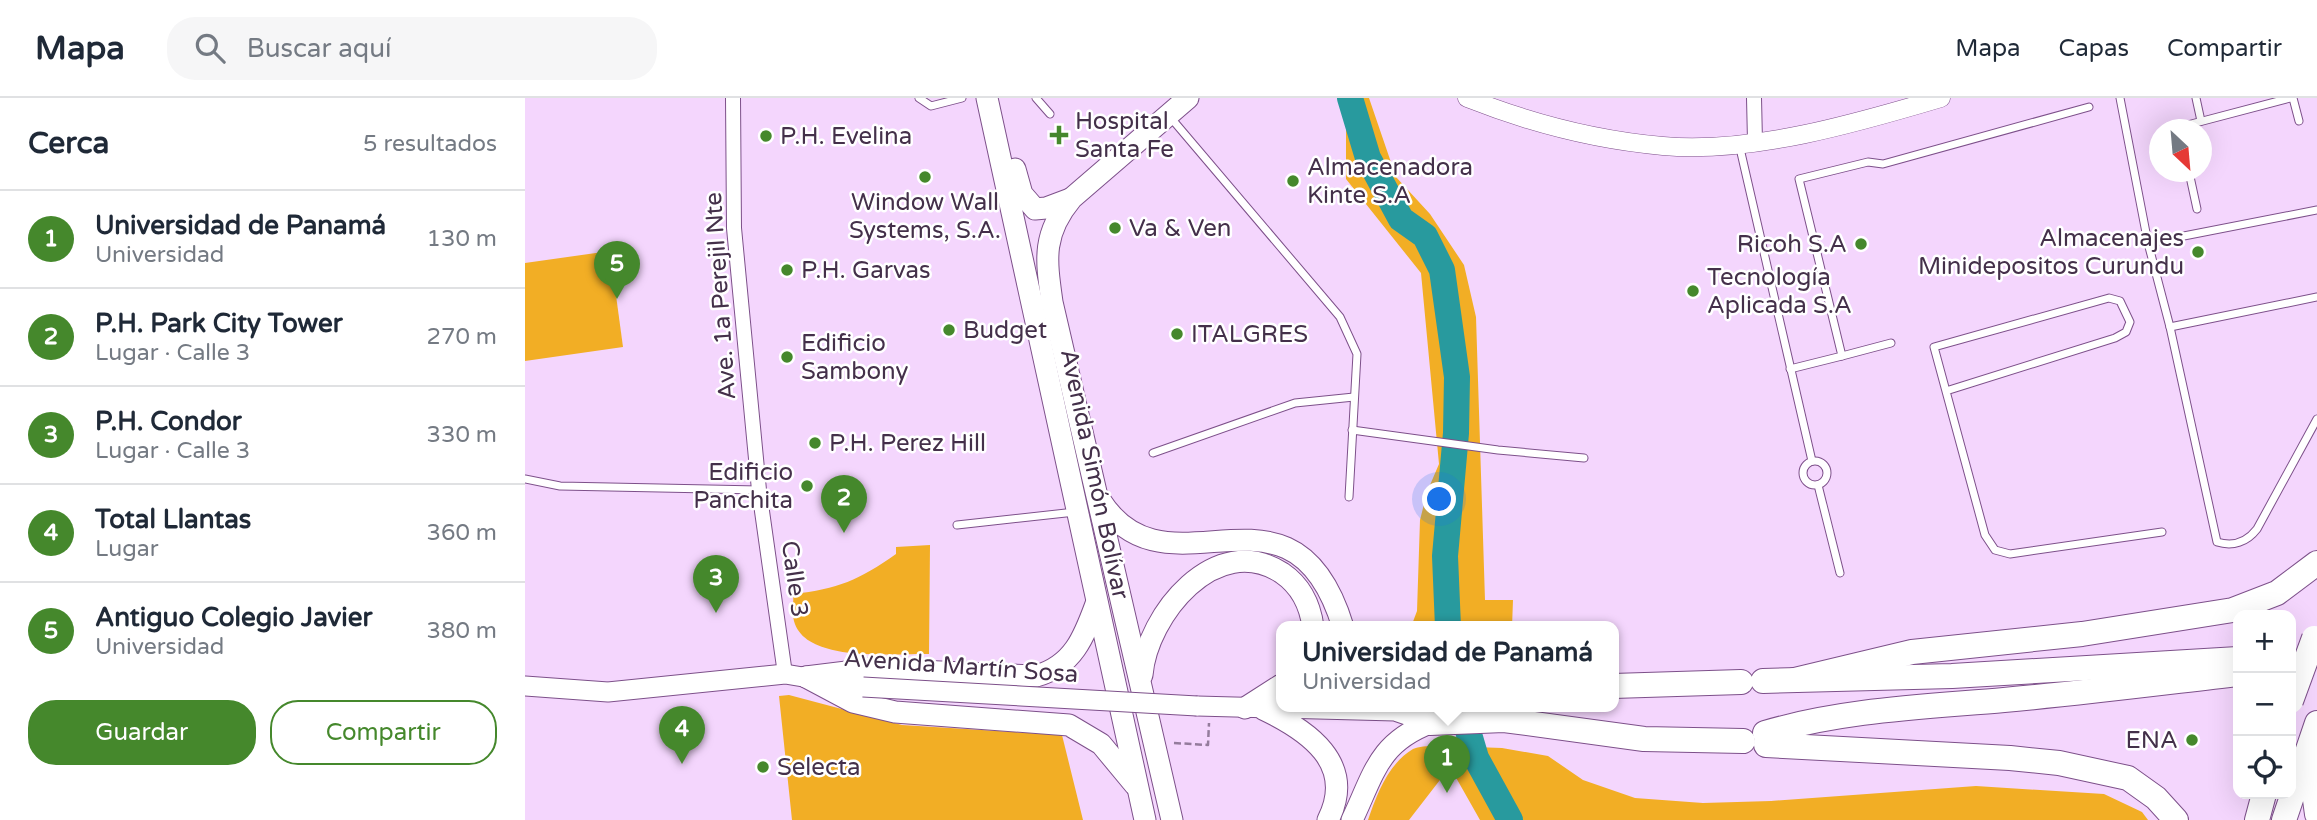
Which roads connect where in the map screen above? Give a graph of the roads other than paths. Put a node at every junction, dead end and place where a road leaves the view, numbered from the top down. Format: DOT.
graph roads {
  1 [pos="733,98"];
  2 [pos="919,98"];
  3 [pos="962,98"];
  4 [pos="1036,98"];
  5 [pos="1188,98"];
  6 [pos="1467,98"];
  7 [pos="1753,98"];
  8 [pos="1941,98"];
  9 [pos="2196,98"];
  10 [pos="2292,98"];
  11 [pos="2123,99"];
  12 [pos="987,100"];
  13 [pos="2089,107"];
  14 [pos="1050,114"];
  15 [pos="1169,115"];
  16 [pos="2201,119"];
  17 [pos="2209,119"];
  18 [pos="2299,121"];
  19 [pos="1747,142"];
  20 [pos="2191,182"];
  21 [pos="1072,198"];
  22 [pos="2197,209"];
  23 [pos="2317,211"];
  24 [pos="2148,243"];
  25 [pos="2317,297"];
  26 [pos="2170,327"];
  27 [pos="1891,343"];
  28 [pos="1842,356"];
  29 [pos="1790,369"];
  30 [pos="1946,391"];
  31 [pos="1354,397"];
  32 [pos="2317,419"];
  33 [pos="1352,430"];
  34 [pos="1153,453"];
  35 [pos="1584,458"];
  36 [pos="1812,461"];
  37 [pos="525,479"];
  38 [pos="1818,485"];
  39 [pos="759,491"];
  40 [pos="1095,493"];
  41 [pos="1349,497"];
  42 [pos="1076,512"];
  43 [pos="957,525"];
  44 [pos="2162,532"];
  45 [pos="2317,562"];
  46 [pos="1840,573"];
  47 [pos="1096,604"];
  48 [pos="1311,621"];
  49 [pos="1341,621"];
  50 [pos="2316,643"];
  51 [pos="2296,658"];
  52 [pos="2233,659"];
  53 [pos="2233,675"];
  54 [pos="795,676"];
  55 [pos="1795,680"];
  56 [pos="525,686"];
  57 [pos="1619,686"];
  58 [pos="1276,689"];
  59 [pos="2296,689"];
  60 [pos="1141,691"];
  61 [pos="1254,708"];
  62 [pos="1276,708"];
  63 [pos="1406,712"];
  64 [pos="1433,723"];
  65 [pos="2317,723"];
  66 [pos="1758,740"];
  67 [pos="2308,750"];
  68 [pos="1165,789"];
  69 [pos="1139,790"];
  70 [pos="2263,799"];
  71 [pos="2317,814"];
  72 [pos="1146,820"];
  73 [pos="1172,820"];
  74 [pos="1181,820"];
  75 [pos="1328,820"];
  76 [pos="1352,820"];
  77 [pos="2176,820"];
  78 [pos="2257,820"];
  79 [pos="2284,820"];
  1 -- 39 [label="street, Ave. 1a Perejil Nte"];
  2 -- 3 [label="lane"];
  4 -- 14 [label="lane"];
  5 -- 15 [label="main road"];
  6 -- 19 [label="street"];
  7 -- 19 [label="street"];
  8 -- 19 [label="street"];
  9 -- 16 [label="lane"];
  10 -- 17 [label="lane"];
  10 -- 18 [label="lane"];
  11 -- 24 [label="lane"];
  12 -- 21 [label="main road"];
  12 -- 42 [label="main road, Avenida Simón Bolívar"];
  13 -- 28 [label="lane"];
  15 -- 21 [label="main road"];
  15 -- 31 [label="lane"];
  19 -- 29 [label="lane"];
  20 -- 22 [label="lane"];
  21 -- 40 [label="main road, Avenida Simón Bolívar"];
  23 -- 24 [label="lane"];
  24 -- 26 [label="lane"];
  25 -- 26 [label="lane"];
  26 -- 32 [label="lane"];
  27 -- 28 [label="lane"];
  28 -- 29 [label="lane"];
  29 -- 36 [label="lane"];
  30 -- 30 [label="lane"];
  30 -- 44 [label="lane"];
  31 -- 33 [label="lane"];
  31 -- 34 [label="lane"];
  33 -- 35 [label="lane"];
  33 -- 41 [label="lane"];
  36 -- 38 [label="lane"];
  36 -- 38 [label="lane"];
  37 -- 39 [label="lane"];
  38 -- 46 [label="lane"];
  39 -- 54 [label="street, Calle 3"];
  40 -- 49 [label="main road"];
  40 -- 60 [label="main road, Avenida Simón Bolívar"];
  42 -- 43 [label="lane"];
  42 -- 47 [label="main road, Avenida Simón Bolívar"];
  45 -- 55 [label="highway"];
  47 -- 54 [label="main road"];
  47 -- 69 [label="main road, Avenida Simón Bolívar"];
  48 -- 60 [label="main road"];
  50 -- 51 [label="highway"];
  50 -- 59 [label="highway, bridge"];
  52 -- 55 [label="highway"];
  53 -- 66 [label="highway"];
  54 -- 56 [label="main road, Avenida Martín Sosa"];
  54 -- 61 [label="main road, Avenida Martín Sosa, bridge"];
  54 -- 69 [label="main road"];
  55 -- 57 [label="highway"];
  58 -- 61 [label="main road"];
  60 -- 68 [label="main road, Avenida Simón Bolívar"];
  61 -- 62 [label="main road, Avenida Martín Sosa"];
  61 -- 75 [label="main road"];
  63 -- 64 [label="main road, Avenida Martín Sosa"];
  64 -- 66 [label="highway"];
  64 -- 76 [label="main road"];
  65 -- 67 [label="highway"];
  66 -- 77 [label="highway"];
  67 -- 71 [label="highway"];
  67 -- 79 [label="highway"];
  68 -- 73 [label="main road, Avenida Simón Bolívar"];
  68 -- 74 [label="main road"];
  69 -- 72 [label="main road, Avenida Simón Bolívar"];
  70 -- 78 [label="highway"];
}
